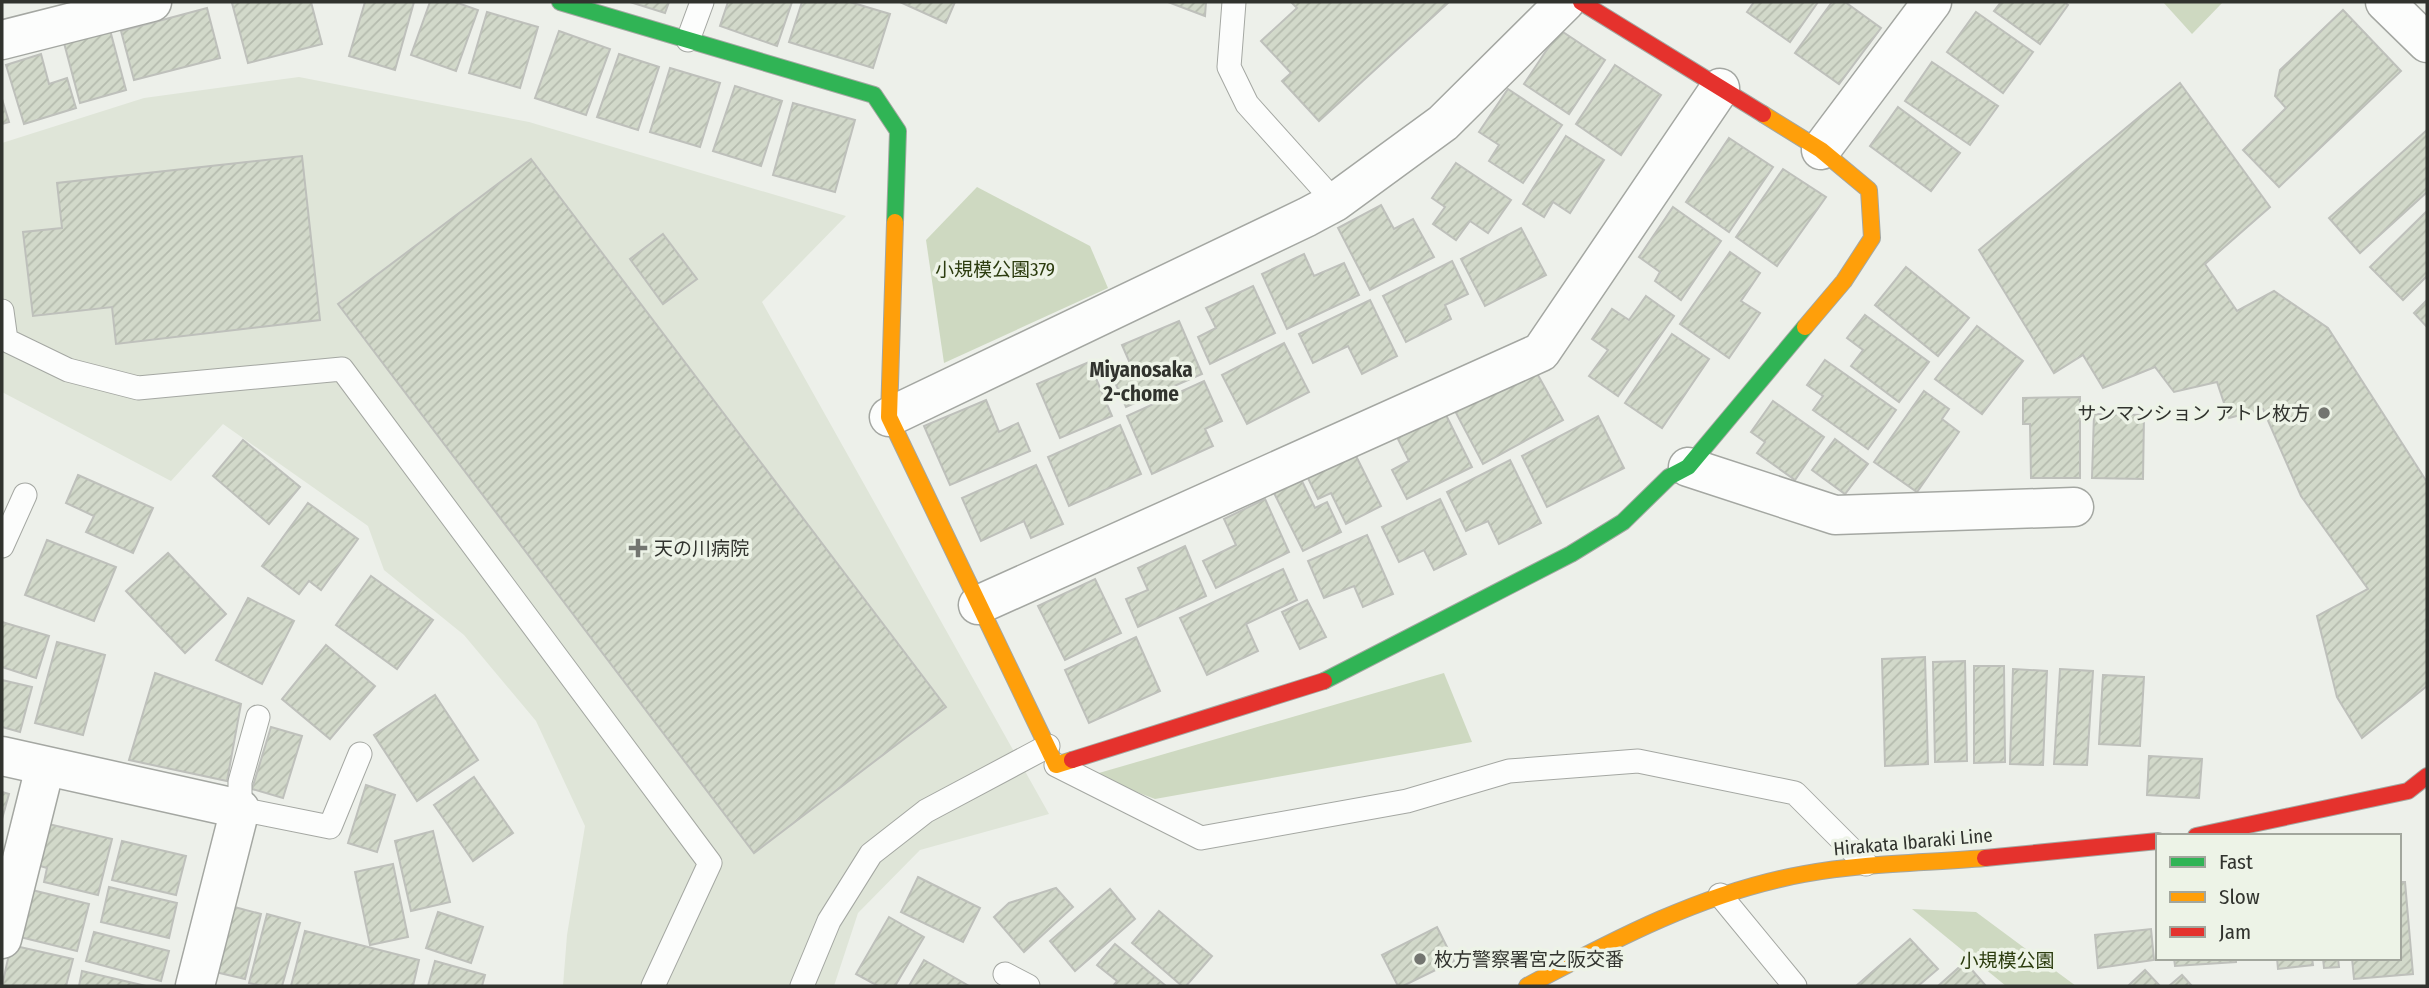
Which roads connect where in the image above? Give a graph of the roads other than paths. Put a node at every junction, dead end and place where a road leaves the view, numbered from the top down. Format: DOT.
graph roads {
  1 [pos="152,2"];
  2 [pos="560,2"];
  3 [pos="702,2"];
  4 [pos="1234,2"];
  5 [pos="1565,2"];
  6 [pos="1581,2"];
  7 [pos="1932,2"];
  8 [pos="2385,2"];
  9 [pos="2,40"];
  10 [pos="688,40"];
  11 [pos="2427,43"];
  12 [pos="1720,88"];
  13 [pos="1821,150"];
  14 [pos="1335,202"];
  15 [pos="2,311"];
  16 [pos="889,416"];
  17 [pos="1688,467"];
  18 [pos="25,495"];
  19 [pos="2074,507"];
  20 [pos="2,546"];
  21 [pos="978,605"];
  22 [pos="258,717"];
  23 [pos="360,754"];
  24 [pos="2,756"];
  25 [pos="1052,756"];
  26 [pos="45,767"];
  27 [pos="2427,776"];
  28 [pos="240,809"];
  29 [pos="2205,834"];
  30 [pos="2156,841"];
  31 [pos="1866,864"];
  32 [pos="1720,895"];
  33 [pos="2,939"];
  34 [pos="1005,974"];
  35 [pos="195,986"];
  36 [pos="653,986"];
  37 [pos="802,986"];
  38 [pos="1028,986"];
  39 [pos="1527,986"];
  40 [pos="1795,986"];
  1 -- 9 [label="street"];
  2 -- 10 [label="street"];
  3 -- 10 [label="lane"];
  4 -- 14 [label="lane"];
  5 -- 14 [label="street"];
  6 -- 12 [label="street"];
  7 -- 13 [label="street"];
  8 -- 11 [label="street"];
  10 -- 16 [label="street"];
  12 -- 13 [label="street"];
  12 -- 21 [label="street"];
  13 -- 17 [label="street"];
  14 -- 16 [label="street"];
  15 -- 36 [label="lane"];
  16 -- 21 [label="street"];
  17 -- 19 [label="street"];
  17 -- 25 [label="street"];
  18 -- 20 [label="lane"];
  21 -- 25 [label="street"];
  22 -- 28 [label="lane"];
  23 -- 28 [label="lane"];
  24 -- 26 [label="street"];
  25 -- 31 [label="lane"];
  25 -- 37 [label="lane"];
  26 -- 28 [label="street"];
  26 -- 33 [label="street"];
  27 -- 29 [label="street"];
  28 -- 35 [label="street"];
  30 -- 31 [label="street, Hirakata Ibaraki Line"];
  31 -- 32 [label="street, Hirakata Ibaraki Line"];
  32 -- 39 [label="street, Hirakata Ibaraki Line"];
  32 -- 40 [label="lane"];
  34 -- 38 [label="lane"];
}
